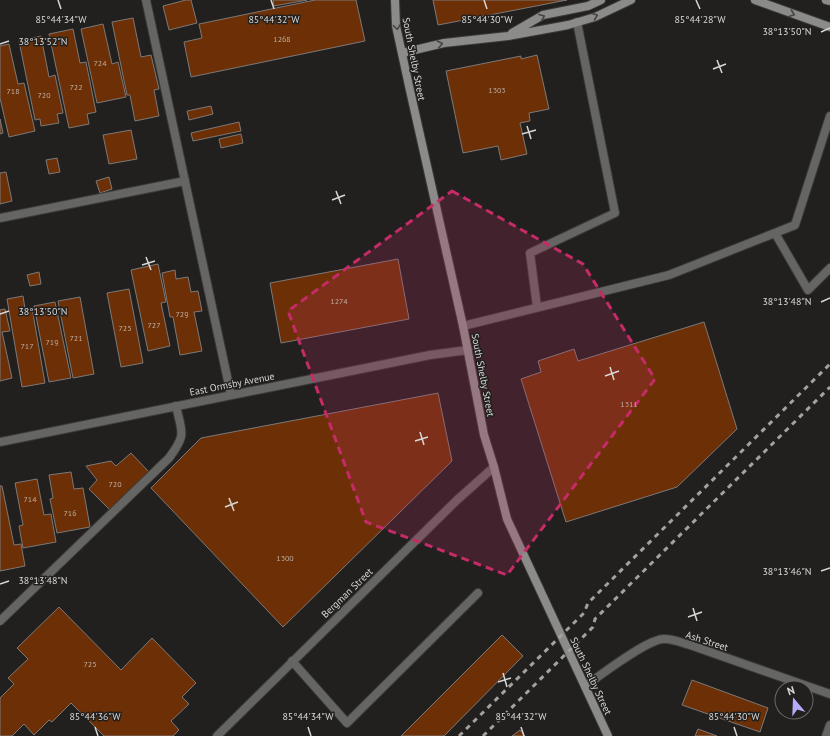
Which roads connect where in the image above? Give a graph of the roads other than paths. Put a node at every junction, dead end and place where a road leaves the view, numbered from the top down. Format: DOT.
graph roads {
  1 [pos="146,0"];
  2 [pos="395,0"];
  3 [pos="601,0"];
  4 [pos="631,0"];
  5 [pos="755,0"];
  6 [pos="826,0"];
  7 [pos="830,1"];
  8 [pos="577,22"];
  9 [pos="830,28"];
  10 [pos="508,36"];
  11 [pos="402,53"];
  12 [pos="830,116"];
  13 [pos="185,181"];
  14 [pos="0,218"];
  15 [pos="775,233"];
  16 [pos="830,268"];
  17 [pos="537,307"];
  18 [pos="463,326"];
  19 [pos="468,350"];
  20 [pos="230,395"];
  21 [pos="176,406"];
  22 [pos="0,442"];
  23 [pos="494,467"];
  24 [pos="478,593"];
  25 [pos="0,621"];
  26 [pos="292,661"];
  27 [pos="585,686"];
  28 [pos="830,694"];
  29 [pos="830,725"];
  30 [pos="217,736"];
  31 [pos="608,736"];
  32 [pos="826,736"];
  1 -- 13 [label="street"];
  2 -- 11 [label="main road, South Shelby Street, one-way"];
  10 -- 3 [label="main road, one-way"];
  8 -- 4 [label="main road, one-way"];
  5 -- 9 [label="main road, one-way"];
  6 -- 7 [label="main road"];
  8 -- 10 [label="main road"];
  8 -- 17 [label="street"];
  11 -- 10 [label="main road, one-way"];
  11 -- 18 [label="main road, South Shelby Street"];
  12 -- 15 [label="street"];
  13 -- 14 [label="street"];
  13 -- 20 [label="street"];
  15 -- 16 [label="street"];
  15 -- 17 [label="street"];
  17 -- 18 [label="street"];
  18 -- 19 [label="main road, South Shelby Street"];
  19 -- 20 [label="street, East Ormsby Avenue"];
  19 -- 23 [label="main road, South Shelby Street"];
  20 -- 21 [label="street, East Ormsby Avenue"];
  21 -- 22 [label="street, East Ormsby Avenue"];
  21 -- 25 [label="street"];
  23 -- 26 [label="street, Bergman Street"];
  23 -- 27 [label="main road, South Shelby Street"];
  24 -- 26 [label="street"];
  26 -- 30 [label="street, Bergman Street"];
  27 -- 28 [label="street, Ash Street"];
  27 -- 31 [label="main road, South Shelby Street"];
  29 -- 32 [label="street"];
}
